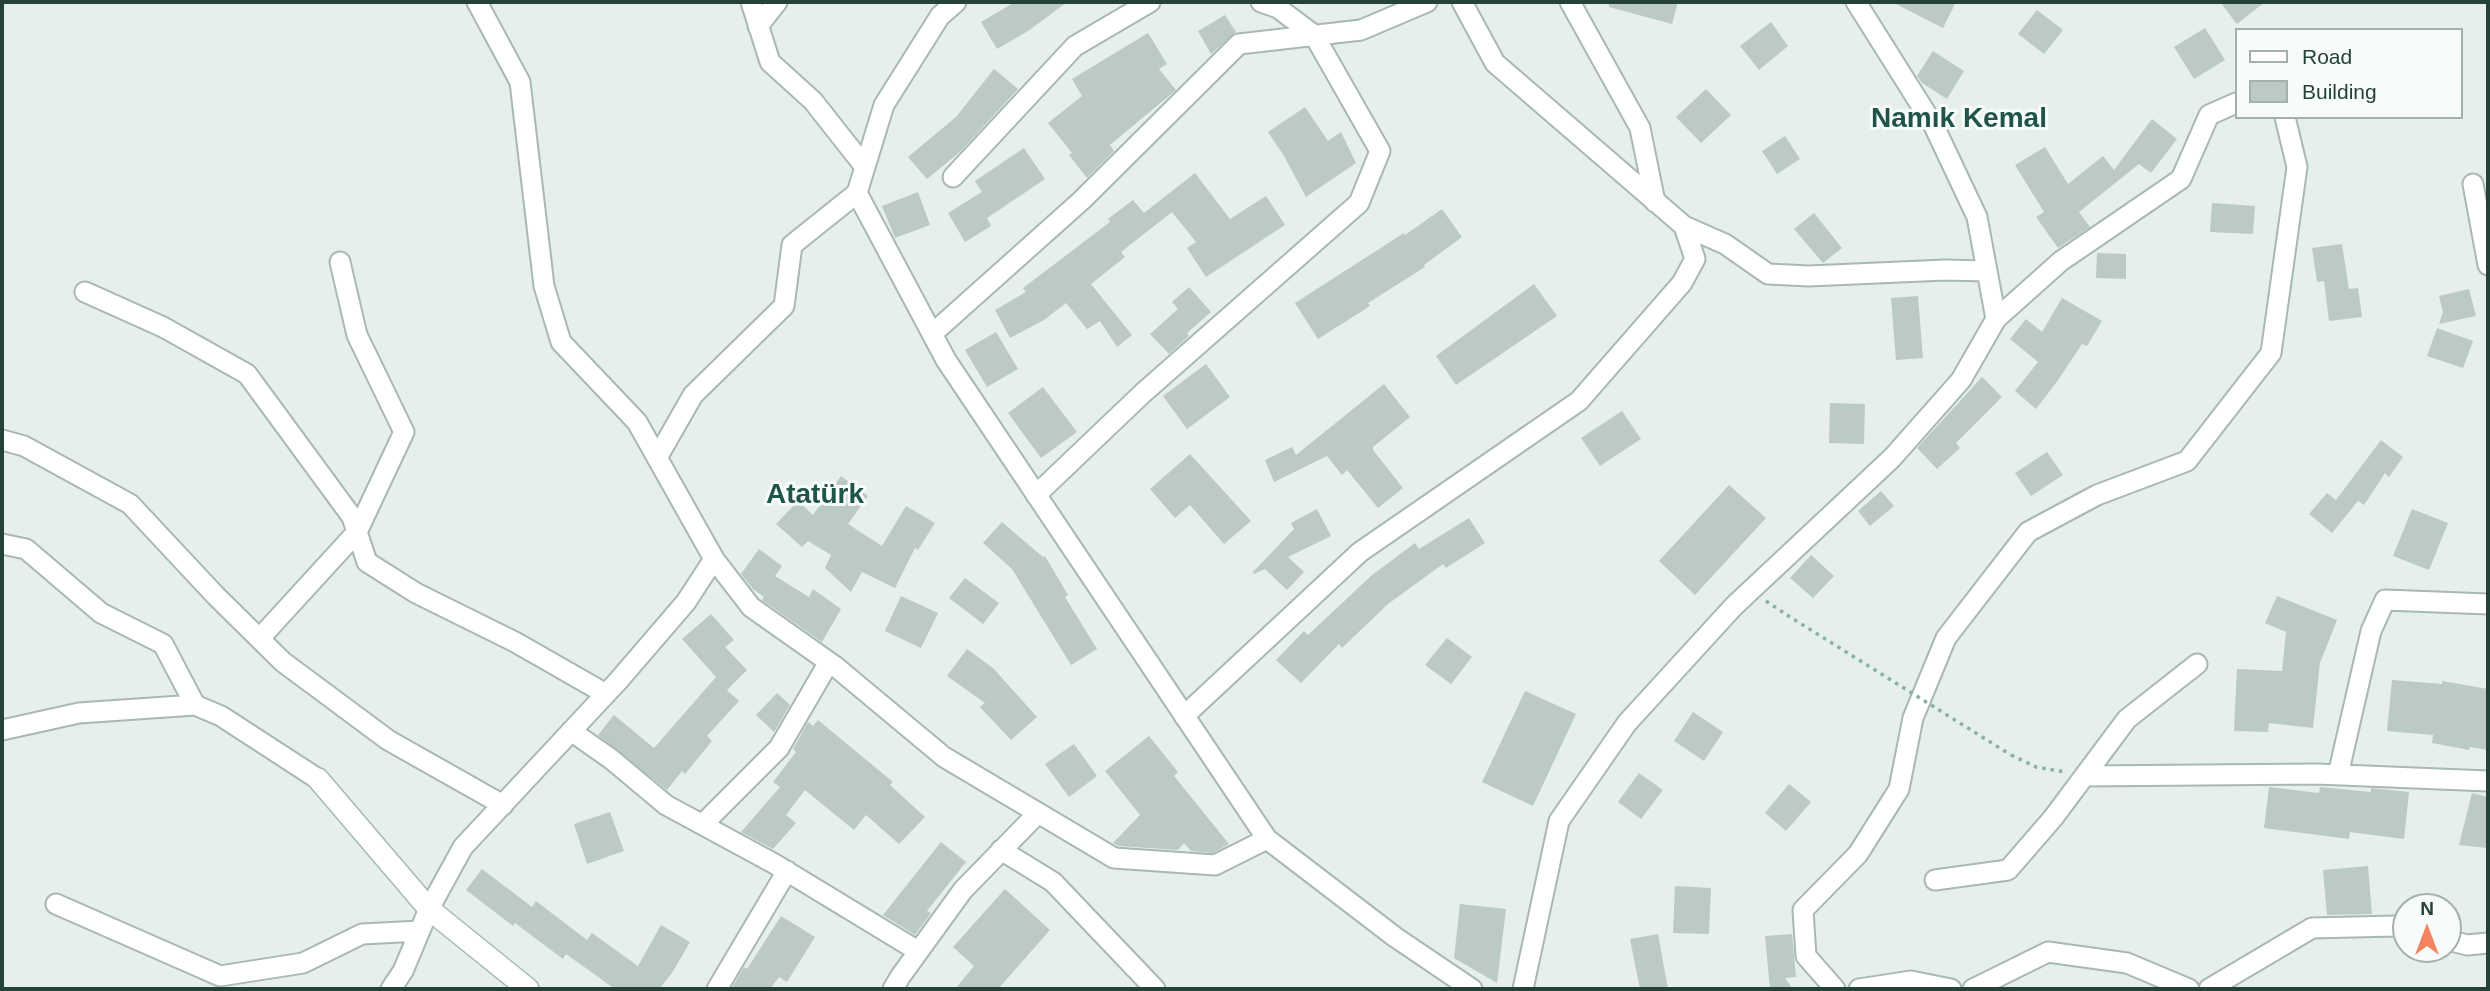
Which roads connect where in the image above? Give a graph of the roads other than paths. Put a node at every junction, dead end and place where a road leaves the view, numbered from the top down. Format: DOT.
graph roads {
  1 [pos="477,2"];
  2 [pos="751,2"];
  3 [pos="777,2"];
  4 [pos="956,2"];
  5 [pos="1150,2"];
  6 [pos="1261,2"];
  7 [pos="1427,2"];
  8 [pos="1462,2"];
  9 [pos="1570,2"];
  10 [pos="1856,2"];
  11 [pos="758,26"];
  12 [pos="1314,35"];
  13 [pos="2234,104"];
  14 [pos="2285,119"];
  15 [pos="865,167"];
  16 [pos="953,177"];
  17 [pos="2473,184"];
  18 [pos="857,193"];
  19 [pos="1655,202"];
  20 [pos="1684,226"];
  21 [pos="340,262"];
  22 [pos="2488,265"];
  23 [pos="1987,271"];
  24 [pos="85,292"];
  25 [pos="1996,319"];
  26 [pos="932,334"];
  27 [pos="2,440"];
  28 [pos="657,458"];
  29 [pos="1036,495"];
  30 [pos="357,532"];
  31 [pos="2,544"];
  32 [pos="714,559"];
  33 [pos="2488,604"];
  34 [pos="260,638"];
  35 [pos="829,662"];
  36 [pos="2197,664"];
  37 [pos="606,694"];
  38 [pos="195,705"];
  39 [pos="1184,716"];
  40 [pos="2,730"];
  41 [pos="571,731"];
  42 [pos="2338,775"];
  43 [pos="2084,776"];
  44 [pos="318,779"];
  45 [pos="2488,781"];
  46 [pos="503,804"];
  47 [pos="1038,813"];
  48 [pos="703,824"];
  49 [pos="1267,839"];
  50 [pos="1001,850"];
  51 [pos="787,871"];
  52 [pos="1935,880"];
  53 [pos="56,904"];
  54 [pos="429,909"];
  55 [pos="2392,926"];
  56 [pos="420,931"];
  57 [pos="2462,943"];
  58 [pos="2488,943"];
  59 [pos="918,951"];
  60 [pos="391,989"];
  61 [pos="528,989"];
  62 [pos="717,989"];
  63 [pos="893,989"];
  64 [pos="1155,989"];
  65 [pos="1472,989"];
  66 [pos="1523,989"];
  67 [pos="1835,989"];
  68 [pos="1859,989"];
  69 [pos="1951,989"];
  70 [pos="1973,989"];
  71 [pos="2189,989"];
  72 [pos="2209,989"];
  1 -- 28 [label="street"];
  2 -- 11 [label="street"];
  3 -- 11 [label="street"];
  4 -- 15 [label="street"];
  5 -- 16 [label="street"];
  6 -- 12 [label="street"];
  7 -- 12 [label="street"];
  8 -- 19 [label="street"];
  9 -- 19 [label="street"];
  10 -- 23 [label="street"];
  11 -- 15 [label="street"];
  12 -- 26 [label="street"];
  12 -- 29 [label="street"];
  13 -- 25 [label="street"];
  14 -- 67 [label="street"];
  15 -- 18 [label="street"];
  17 -- 22 [label="street"];
  18 -- 26 [label="street"];
  18 -- 28 [label="street"];
  19 -- 20 [label="street"];
  20 -- 23 [label="street"];
  20 -- 39 [label="street"];
  21 -- 30 [label="street"];
  23 -- 25 [label="street"];
  24 -- 30 [label="street"];
  25 -- 66 [label="street"];
  26 -- 29 [label="street"];
  27 -- 34 [label="street"];
  28 -- 32 [label="street"];
  29 -- 39 [label="street"];
  30 -- 34 [label="street"];
  30 -- 37 [label="street"];
  31 -- 38 [label="street"];
  32 -- 35 [label="street"];
  32 -- 37 [label="street"];
  33 -- 42 [label="street"];
  34 -- 46 [label="street"];
  35 -- 47 [label="street"];
  35 -- 48 [label="street"];
  36 -- 43 [label="street"];
  37 -- 41 [label="street"];
  38 -- 40 [label="street"];
  38 -- 44 [label="street"];
  39 -- 49 [label="street"];
  41 -- 46 [label="street"];
  41 -- 48 [label="street"];
  42 -- 43 [label="street"];
  42 -- 45 [label="street"];
  43 -- 52 [label="street"];
  44 -- 54 [label="main road"];
  46 -- 54 [label="street"];
  47 -- 49 [label="street"];
  47 -- 50 [label="street"];
  48 -- 51 [label="street"];
  49 -- 65 [label="street"];
  50 -- 59 [label="street"];
  50 -- 64 [label="street"];
  51 -- 59 [label="street"];
  51 -- 62 [label="street"];
  53 -- 56 [label="street"];
  54 -- 56 [label="street"];
  54 -- 61 [label="main road"];
  55 -- 72 [label="street"];
  56 -- 60 [label="street"];
  57 -- 58 [label="street"];
  59 -- 63 [label="street"];
  68 -- 69 [label="street"];
  70 -- 71 [label="street"];
}
